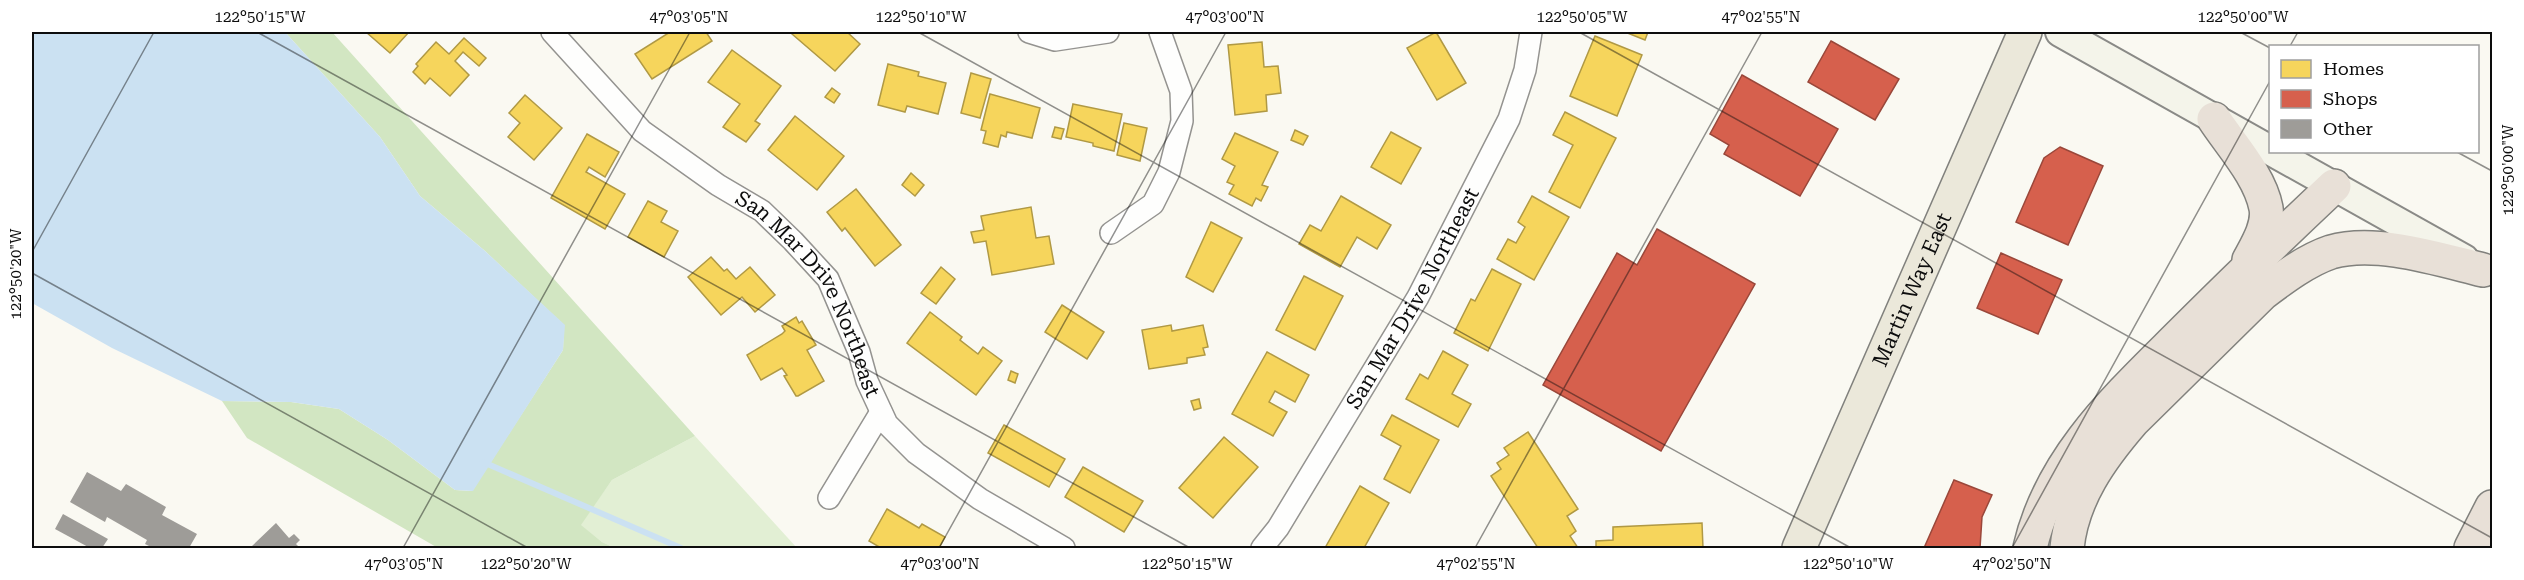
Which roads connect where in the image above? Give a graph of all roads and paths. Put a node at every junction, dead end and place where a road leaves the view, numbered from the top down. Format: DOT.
graph roads {
  1 [pos="552,32"];
  2 [pos="1029,32"];
  3 [pos="1108,32"];
  4 [pos="1161,32"];
  5 [pos="1531,32"];
  6 [pos="2025,32"];
  7 [pos="2060,32"];
  8 [pos="2214,118"];
  9 [pos="2269,149"];
  10 [pos="2276,153"];
  11 [pos="2334,186"];
  12 [pos="1111,233"];
  13 [pos="2488,272"];
  14 [pos="2241,273"];
  15 [pos="881,412"];
  16 [pos="829,498"];
  17 [pos="2493,507"];
  18 [pos="1064,549"];
  19 [pos="1262,549"];
  20 [pos="1799,549"];
  21 [pos="2030,549"];
  22 [pos="2067,549"];
  23 [pos="2471,549"];
  1 -- 15 [label="street, San Mar Drive Northeast"];
  2 -- 3 [label="street"];
  4 -- 12 [label="street"];
  5 -- 19 [label="street, San Mar Drive Northeast"];
  6 -- 20 [label="main road, Martin Way East"];
  7 -- 8 [label="main road"];
  8 -- 9 [label="main road"];
  8 -- 14 [label="highway"];
  10 -- 11 [label="main road"];
  11 -- 13 [label="main road"];
  11 -- 14 [label="highway"];
  13 -- 22 [label="highway"];
  14 -- 21 [label="highway"];
  15 -- 16 [label="street"];
  15 -- 18 [label="street, San Mar Drive Northeast"];
  17 -- 23 [label="highway"];
}
